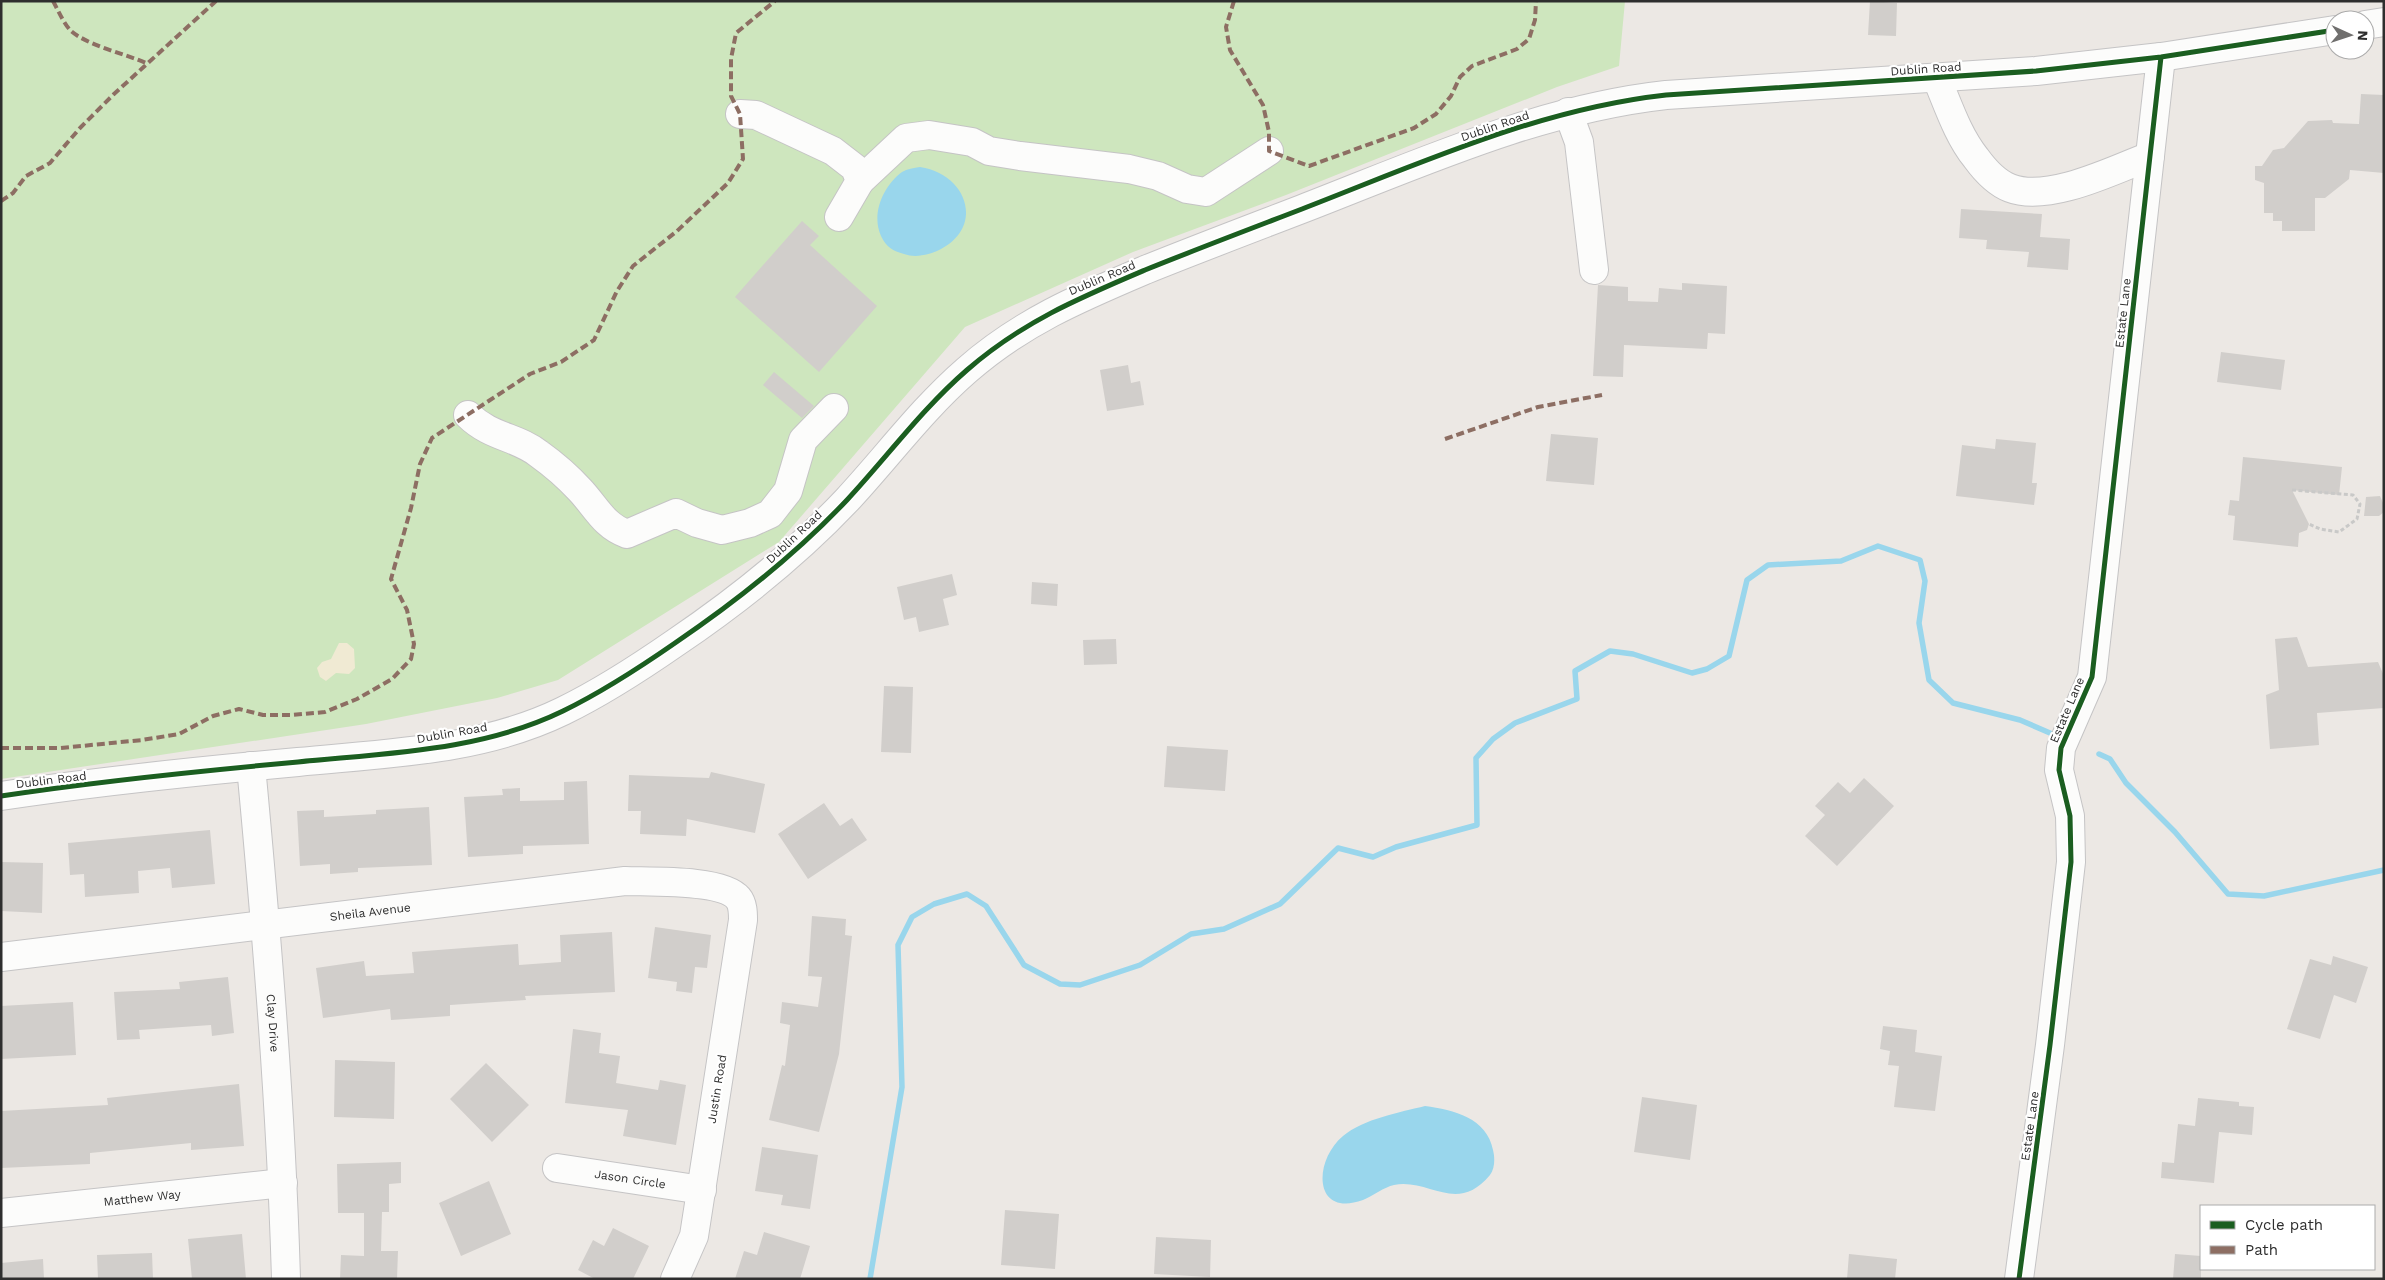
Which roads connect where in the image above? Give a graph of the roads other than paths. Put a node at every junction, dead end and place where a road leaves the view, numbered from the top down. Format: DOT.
graph roads {
  1 [pos="2325,32"];
  2 [pos="2160,57"];
  3 [pos="1937,79"];
  4 [pos="1568,112"];
  5 [pos="740,114"];
  6 [pos="1268,151"];
  7 [pos="2150,156"];
  8 [pos="860,182"];
  9 [pos="839,217"];
  10 [pos="1594,270"];
  11 [pos="834,408"];
  12 [pos="468,415"];
  13 [pos="251,766"];
  14 [pos="1,796"];
  15 [pos="738,897"];
  16 [pos="266,925"];
  17 [pos="1,957"];
  18 [pos="557,1168"];
  19 [pos="283,1183"];
  20 [pos="702,1190"];
  21 [pos="1,1213"];
  22 [pos="286,1279"];
  23 [pos="675,1279"];
  24 [pos="2019,1279"];
  1 -- 2 [label="street, Dublin Road"];
  2 -- 3 [label="street, Dublin Road"];
  2 -- 7 [label="street, Estate Lane"];
  3 -- 4 [label="street, Dublin Road"];
  3 -- 7 [label="street"];
  4 -- 10 [label="street"];
  4 -- 13 [label="street, Dublin Road"];
  5 -- 8 [label="street"];
  6 -- 8 [label="street"];
  7 -- 24 [label="street, Estate Lane"];
  8 -- 9 [label="street"];
  11 -- 12 [label="street"];
  13 -- 14 [label="street, Dublin Road"];
  13 -- 16 [label="street, Clay Drive"];
  15 -- 16 [label="street, Sheila Avenue"];
  15 -- 20 [label="street, Justin Road"];
  16 -- 17 [label="street, Sheila Avenue"];
  16 -- 19 [label="street, Clay Drive"];
  18 -- 20 [label="street, Jason Circle"];
  19 -- 21 [label="street, Matthew Way"];
  19 -- 22 [label="street, Clay Drive"];
  20 -- 23 [label="street, Justin Road"];
}
